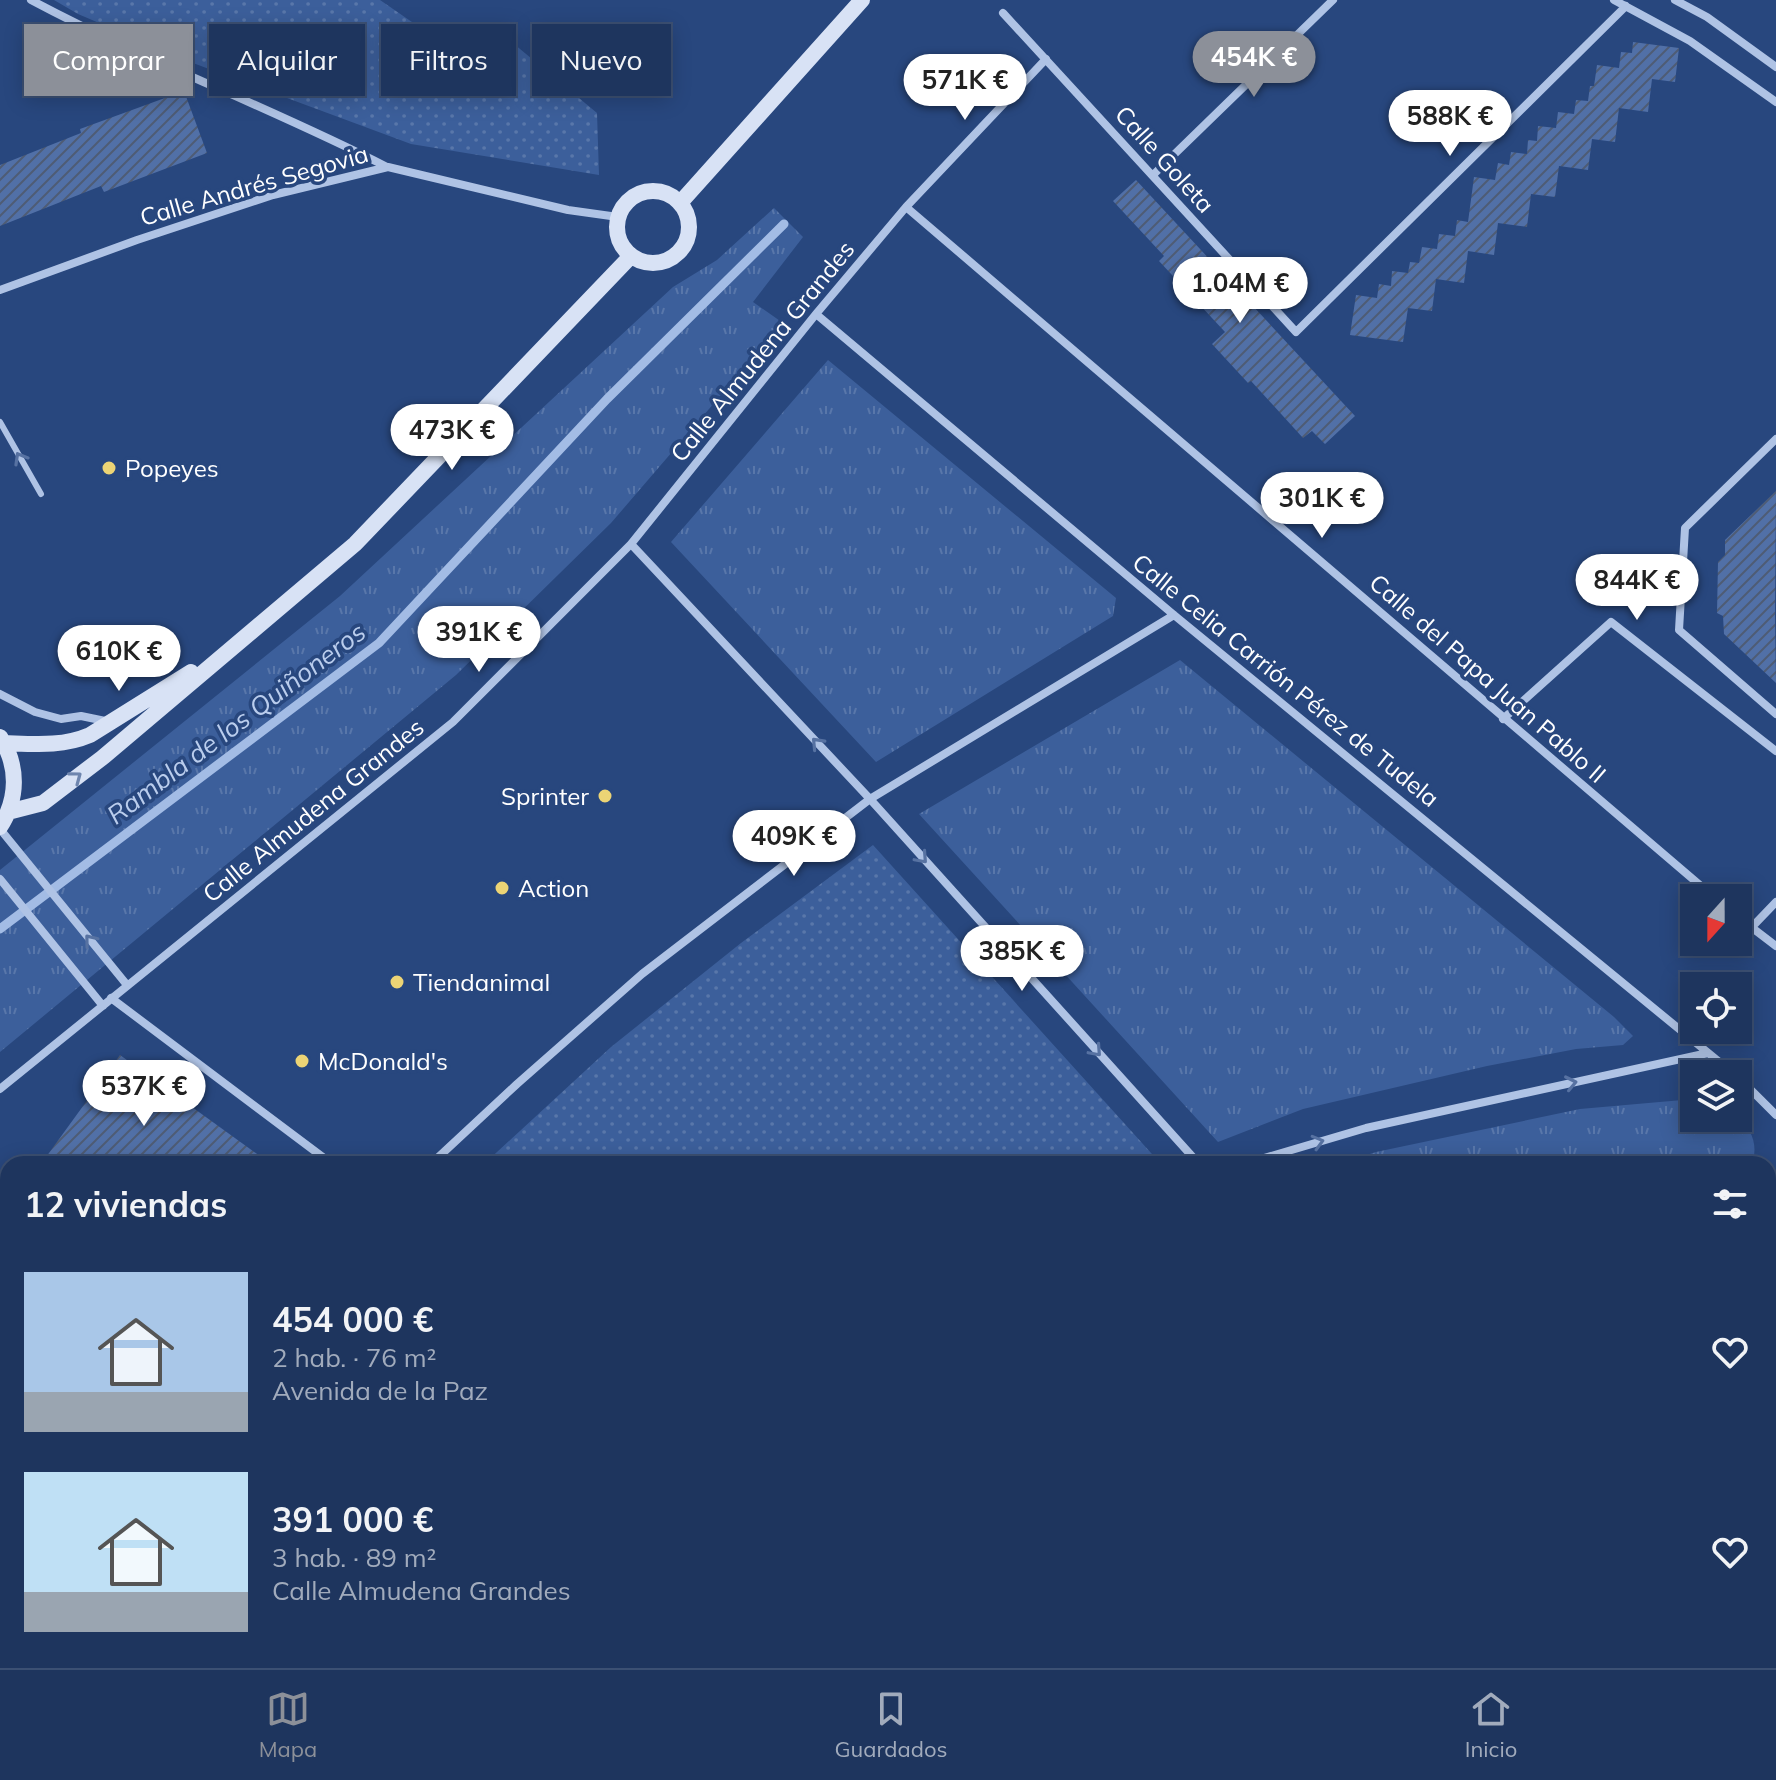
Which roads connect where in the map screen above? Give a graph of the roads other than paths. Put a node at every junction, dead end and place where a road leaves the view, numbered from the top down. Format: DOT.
graph roads {
  1 [pos="31,0"];
  2 [pos="862,0"];
  3 [pos="1333,0"];
  4 [pos="1614,0"];
  5 [pos="1675,0"];
  6 [pos="1626,6"];
  7 [pos="1003,13"];
  8 [pos="1046,59"];
  9 [pos="1776,67"];
  10 [pos="1776,102"];
  11 [pos="388,167"];
  12 [pos="1153,175"];
  13 [pos="680,203"];
  14 [pos="906,207"];
  15 [pos="618,217"];
  16 [pos="631,256"];
  17 [pos="0,290"];
  18 [pos="816,314"];
  19 [pos="0,422"];
  20 [pos="1776,439"];
  21 [pos="41,494"];
  22 [pos="631,544"];
  23 [pos="1174,615"];
  24 [pos="233,646"];
  25 [pos="0,694"];
  26 [pos="1776,714"];
  27 [pos="1503,719"];
  28 [pos="110,722"];
  29 [pos="2,740"];
  30 [pos="1776,751"];
  31 [pos="870,799"];
  32 [pos="3,823"];
  33 [pos="0,879"];
  34 [pos="1698,884"];
  35 [pos="1776,902"];
  36 [pos="1752,927"];
  37 [pos="1752,929"];
  38 [pos="1776,946"];
  39 [pos="127,985"];
  40 [pos="111,998"];
  41 [pos="103,1006"];
  42 [pos="1708,1053"];
  43 [pos="1717,1060"];
  44 [pos="0,1089"];
  45 [pos="1752,1092"];
  46 [pos="1776,1115"];
  47 [pos="321,1156"];
  48 [pos="440,1156"];
  49 [pos="1192,1156"];
  50 [pos="1271,1156"];
  1 -- 11 [label="street"];
  2 -- 13 [label="main road"];
  3 -- 12 [label="street"];
  4 -- 6 [label="street"];
  5 -- 9 [label="street"];
  6 -- 10 [label="street"];
  6 -- 12 [label="street, Calle Goleta"];
  7 -- 8 [label="street, Calle Goleta"];
  8 -- 12 [label="street, Calle Goleta"];
  8 -- 14 [label="street, Calle Almudena Grandes"];
  11 -- 15 [label="street, Calle Andrés Segovia"];
  11 -- 17 [label="street, Calle Andrés Segovia"];
  13 -- 15 [label="main road"];
  13 -- 16 [label="main road"];
  14 -- 18 [label="street, Calle Almudena Grandes"];
  14 -- 27 [label="street, Calle del Papa Juan Pablo II"];
  15 -- 16 [label="main road"];
  16 -- 24 [label="main road"];
  18 -- 22 [label="street, Calle Almudena Grandes"];
  18 -- 23 [label="street, Calle Celia Carrión Pérez de Tudela"];
  21 -- 19 [label="lane, one-way"];
  20 -- 26 [label="street"];
  31 -- 22 [label="street, one-way"];
  22 -- 39 [label="street, Calle Almudena Grandes"];
  23 -- 31 [label="street"];
  23 -- 42 [label="street, Calle Celia Carrión Pérez de Tudela"];
  24 -- 28 [label="main road"];
  32 -- 24 [label="main road, one-way"];
  25 -- 28 [label="street"];
  27 -- 30 [label="street"];
  27 -- 34 [label="street, Calle del Papa Juan Pablo II"];
  28 -- 29 [label="main road"];
  29 -- 32 [label="main road"];
  31 -- 48 [label="street"];
  31 -- 49 [label="street, one-way"];
  39 -- 32 [label="street, one-way"];
  33 -- 41 [label="street"];
  35 -- 36 [label="street"];
  37 -- 38 [label="street"];
  39 -- 40 [label="street, Calle Almudena Grandes"];
  40 -- 41 [label="street, Calle Almudena Grandes"];
  40 -- 47 [label="street"];
  41 -- 44 [label="street, Calle Almudena Grandes"];
  42 -- 43 [label="street, Calle Celia Carrión Pérez de Tudela"];
  50 -- 42 [label="street, one-way"];
  45 -- 46 [label="street, Calle Celia Carrión Pérez de Tudela"];
}
